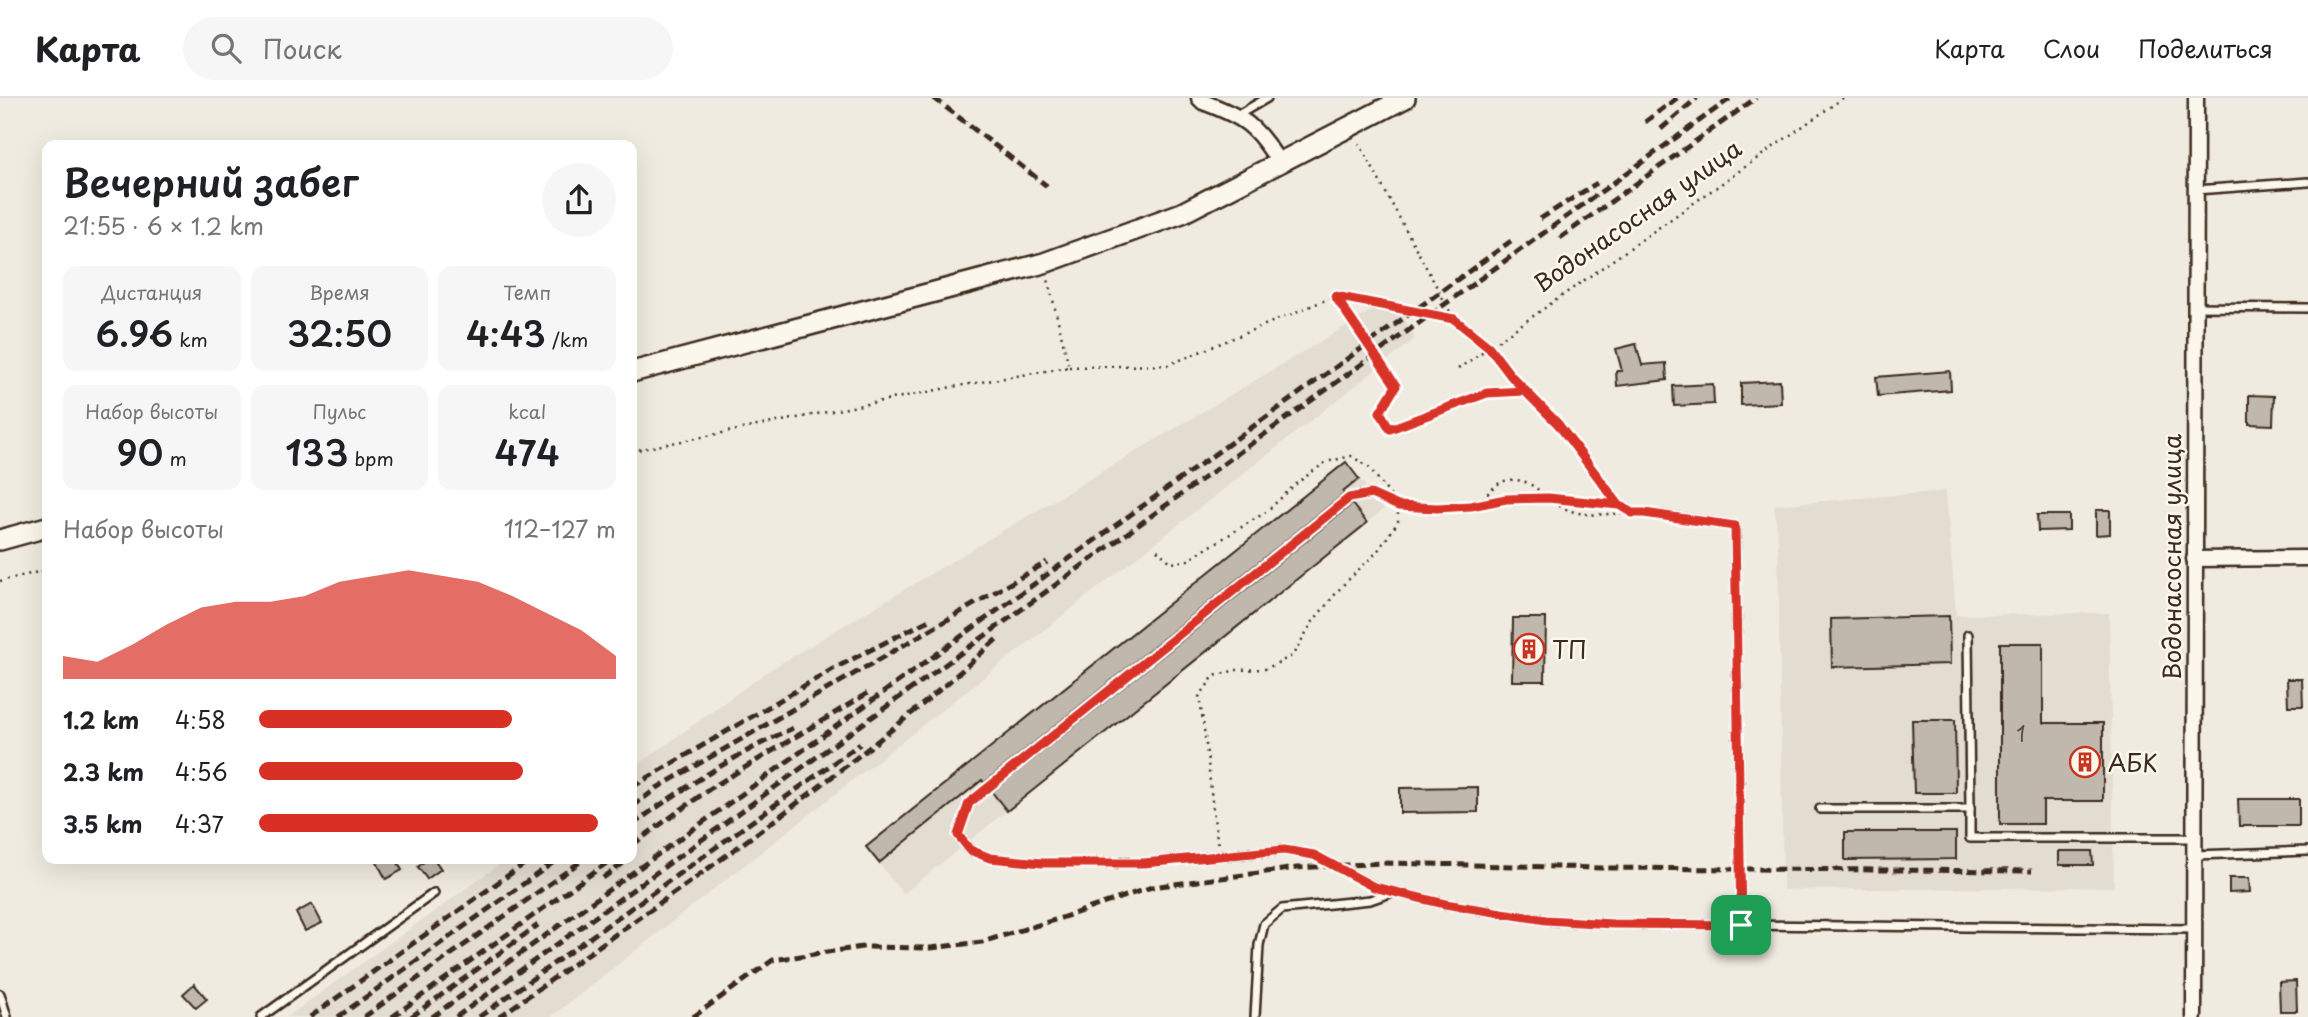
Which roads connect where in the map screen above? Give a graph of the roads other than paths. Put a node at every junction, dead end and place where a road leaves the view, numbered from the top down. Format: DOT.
graph roads {
  1 [pos="1199,98"];
  2 [pos="1267,98"];
  3 [pos="1405,98"];
  4 [pos="2196,98"];
  5 [pos="1238,115"];
  6 [pos="1280,164"];
  7 [pos="2308,182"];
  8 [pos="2196,190"];
  9 [pos="2195,307"];
  10 [pos="2308,308"];
  11 [pos="637,371"];
  12 [pos="1371,494"];
  13 [pos="1661,516"];
  14 [pos="42,528"];
  15 [pos="0,540"];
  16 [pos="2308,558"];
  17 [pos="2193,559"];
  18 [pos="1968,635"];
  19 [pos="1820,809"];
  20 [pos="1970,809"];
  21 [pos="2194,838"];
  22 [pos="2308,851"];
  23 [pos="2194,855"];
  24 [pos="1394,892"];
  25 [pos="434,893"];
  26 [pos="1741,925"];
  27 [pos="2193,929"];
  28 [pos="0,994"];
  29 [pos="7,1017"];
  30 [pos="261,1017"];
  31 [pos="1255,1017"];
  32 [pos="2194,1017"];
  1 -- 5 [label="street"];
  2 -- 5 [label="lane"];
  3 -- 6 [label="street"];
  4 -- 8 [label="street, Водонасосная улица"];
  5 -- 6 [label="street"];
  6 -- 11 [label="street"];
  7 -- 8 [label="lane"];
  8 -- 9 [label="street, Водонасосная улица"];
  9 -- 10 [label="lane"];
  9 -- 17 [label="street, Водонасосная улица"];
  12 -- 24 [label="lane"];
  13 -- 26 [label="lane"];
  14 -- 15 [label="street"];
  16 -- 17 [label="street"];
  17 -- 21 [label="street, Водонасосная улица"];
  18 -- 20 [label="lane"];
  19 -- 20 [label="lane"];
  20 -- 21 [label="lane"];
  21 -- 23 [label="street, Водонасосная улица"];
  22 -- 23 [label="lane"];
  23 -- 27 [label="street, Водонасосная улица"];
  24 -- 26 [label="lane"];
  24 -- 31 [label="lane"];
  25 -- 30 [label="lane"];
  26 -- 27 [label="lane"];
  27 -- 32 [label="street, Водонасосная улица"];
  28 -- 29 [label="lane"];
}
